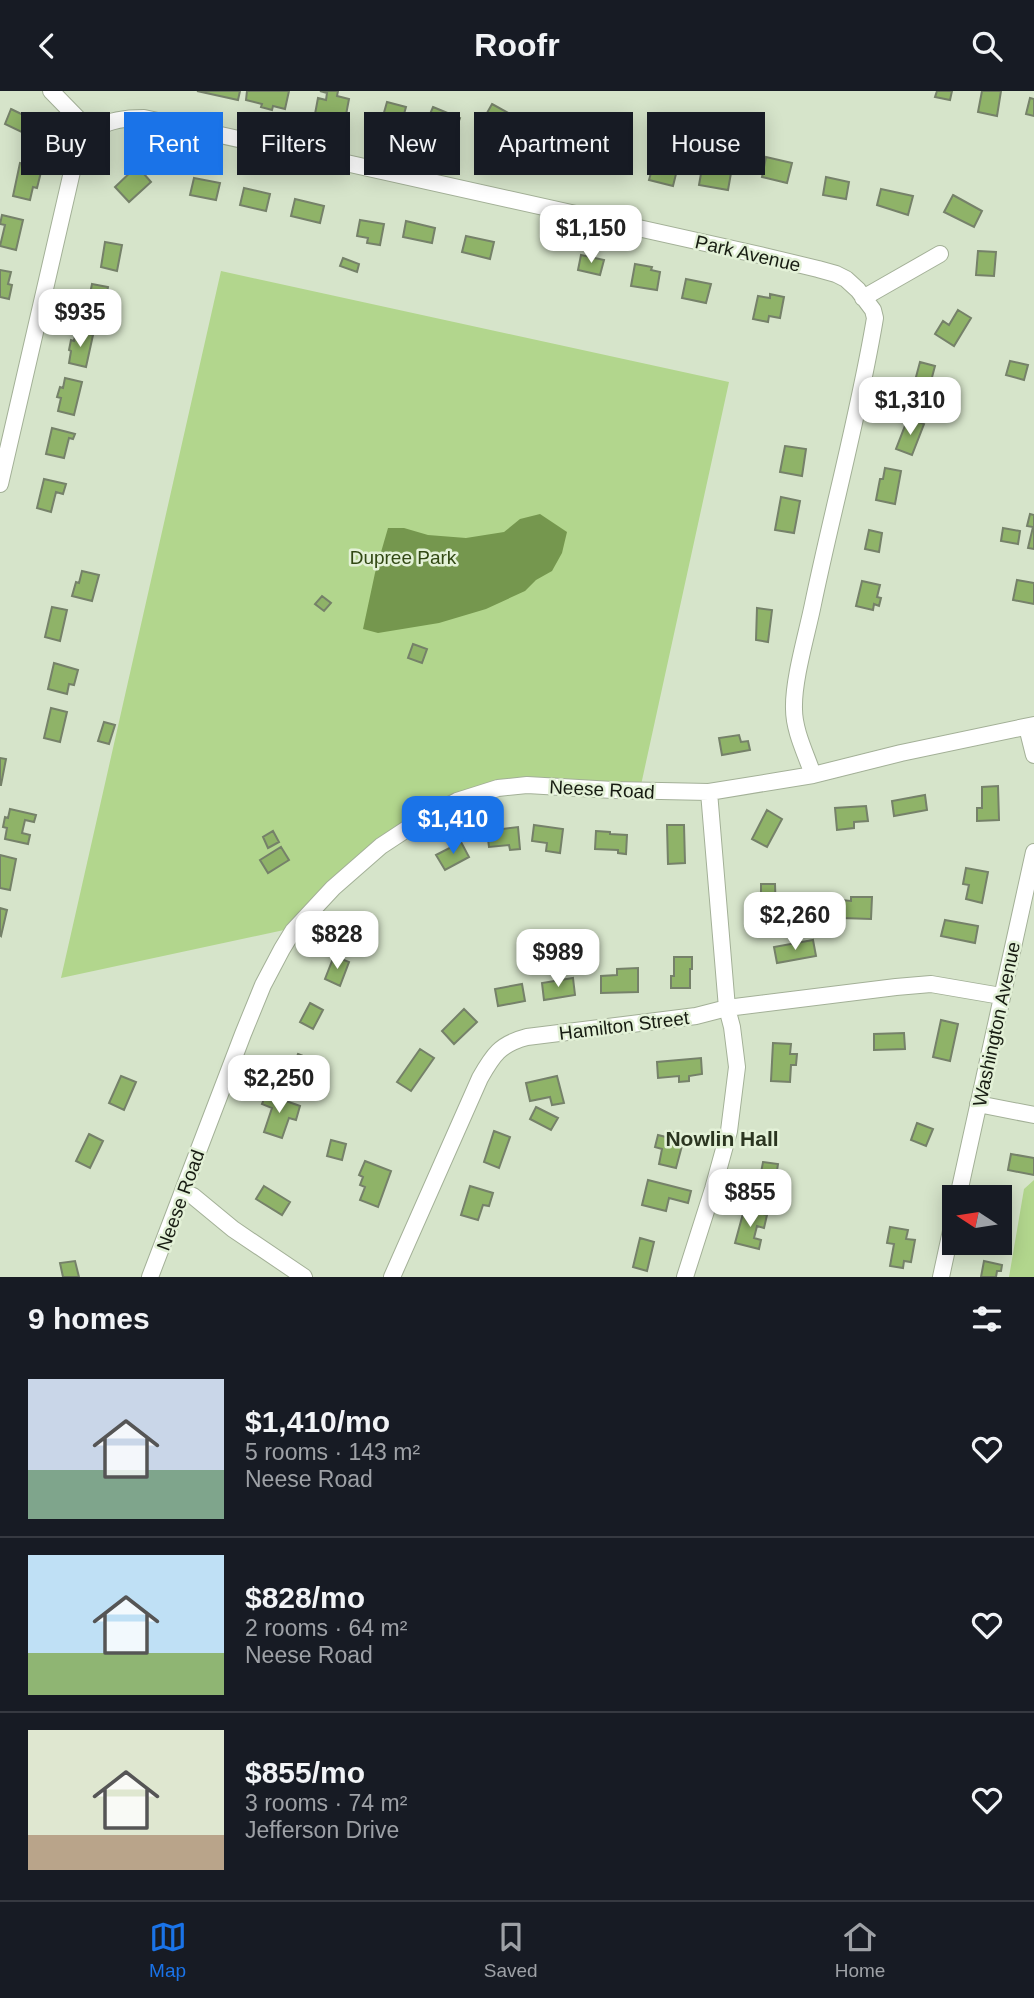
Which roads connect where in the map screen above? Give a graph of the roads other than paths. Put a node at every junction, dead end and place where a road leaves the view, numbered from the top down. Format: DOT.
graph roads {
  1 [pos="51,91"];
  2 [pos="71,112"];
  3 [pos="110,123"];
  4 [pos="71,175"];
  5 [pos="940,254"];
  6 [pos="863,298"];
  7 [pos="0,484"];
  8 [pos="1030,726"];
  9 [pos="1034,755"];
  10 [pos="813,775"];
  11 [pos="709,792"];
  12 [pos="1034,852"];
  13 [pos="1002,996"];
  14 [pos="727,1008"];
  15 [pos="978,1104"];
  16 [pos="1034,1115"];
  17 [pos="961,1185"];
  18 [pos="184,1192"];
  19 [pos="945,1255"];
  20 [pos="150,1277"];
  21 [pos="304,1277"];
  22 [pos="392,1277"];
  23 [pos="685,1277"];
  24 [pos="940,1277"];
  1 -- 2 [label="street"];
  3 -- 6 [label="street, Park Avenue"];
  4 -- 7 [label="street"];
  5 -- 6 [label="street"];
  6 -- 10 [label="street, Park Avenue"];
  8 -- 9 [label="street"];
  8 -- 10 [label="street, Neese Road"];
  10 -- 11 [label="street, Neese Road"];
  11 -- 14 [label="street"];
  11 -- 18 [label="street, Neese Road"];
  12 -- 13 [label="street, Washington Avenue"];
  13 -- 14 [label="street, Hamilton Street"];
  13 -- 15 [label="street, Washington Avenue"];
  14 -- 22 [label="street, Hamilton Street"];
  14 -- 23 [label="street"];
  15 -- 16 [label="street"];
  15 -- 17 [label="street, Washington Avenue"];
  18 -- 20 [label="street, Neese Road"];
  18 -- 21 [label="street"];
  19 -- 24 [label="street"];
}
